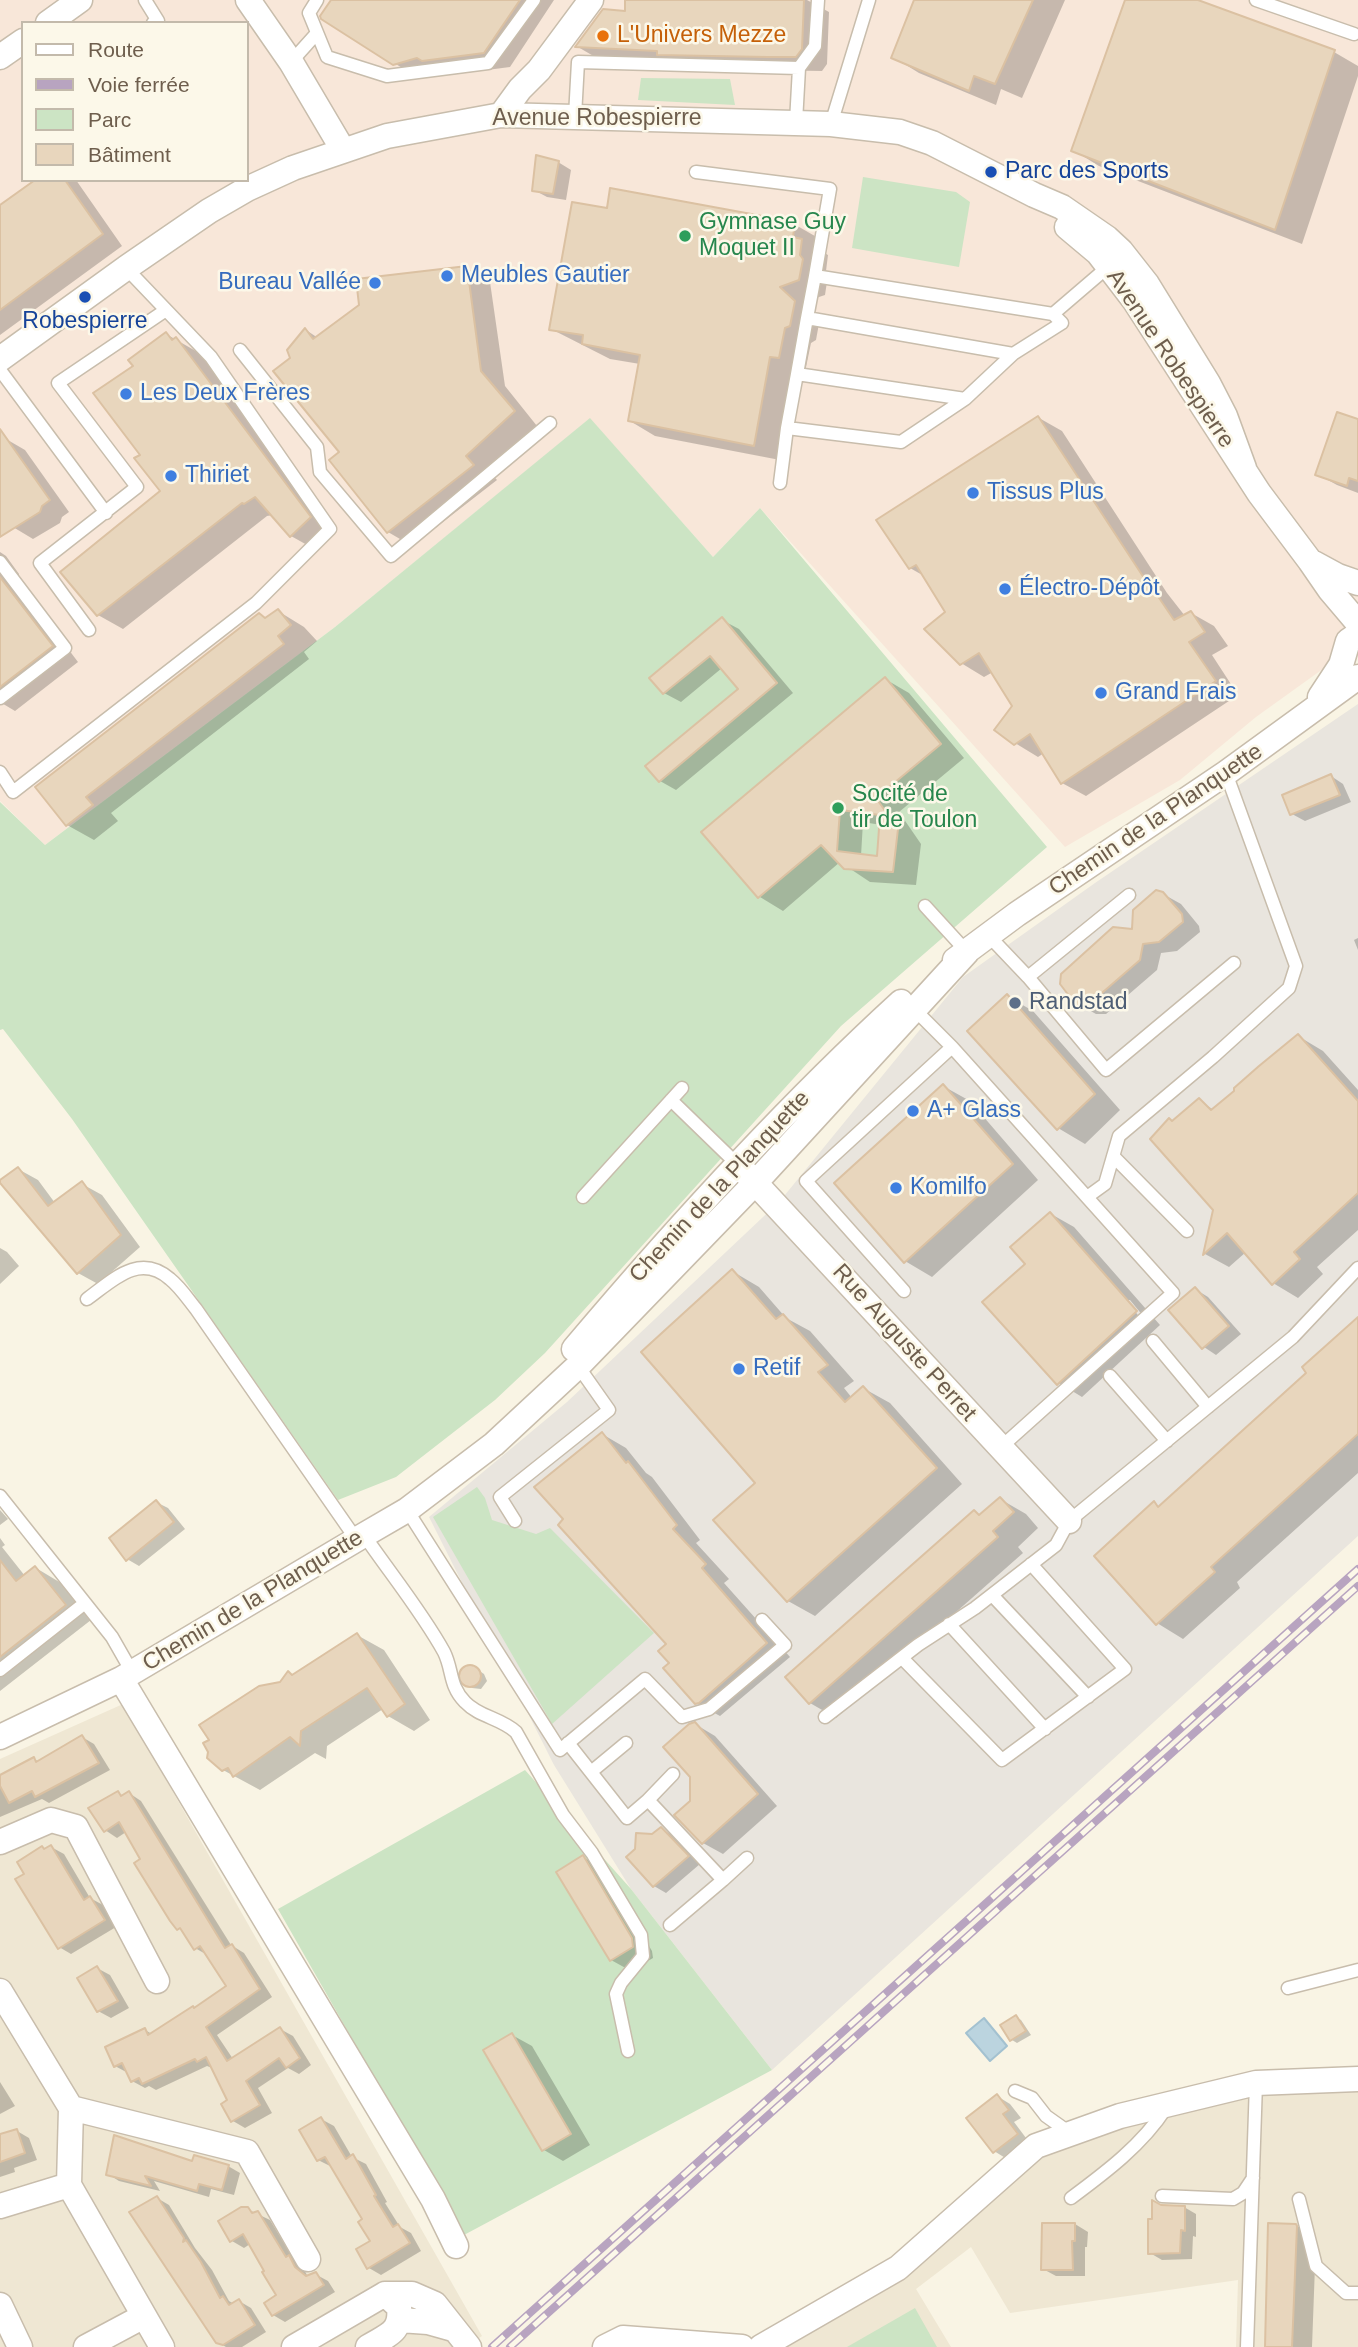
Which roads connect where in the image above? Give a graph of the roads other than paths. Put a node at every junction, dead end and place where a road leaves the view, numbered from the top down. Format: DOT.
graph roads {
  1 [pos="80,0"];
  2 [pos="145,0"];
  3 [pos="317,0"];
  4 [pos="534,0"];
  5 [pos="591,0"];
  6 [pos="818,0"];
  7 [pos="869,0"];
  8 [pos="1255,0"];
  9 [pos="258,8"];
  10 [pos="51,21"];
  11 [pos="158,21"];
  12 [pos="317,33"];
  13 [pos="1354,34"];
  14 [pos="21,42"];
  15 [pos="0,57"];
  16 [pos="291,62"];
  17 [pos="799,68"];
  18 [pos="539,70"];
  19 [pos="501,115"];
  20 [pos="536,115"];
  21 [pos="575,116"];
  22 [pos="796,122"];
  23 [pos="831,124"];
  24 [pos="343,150"];
  25 [pos="696,172"];
  26 [pos="1034,195"];
  27 [pos="1109,266"];
  28 [pos="125,268"];
  29 [pos="815,276"];
  30 [pos="166,310"];
  31 [pos="1053,314"];
  32 [pos="807,318"];
  33 [pos="240,350"];
  34 [pos="1013,354"];
  35 [pos="0,359"];
  36 [pos="0,370"];
  37 [pos="797,374"];
  38 [pos="965,399"];
  39 [pos="550,422"];
  40 [pos="787,428"];
  41 [pos="1244,468"];
  42 [pos="780,483"];
  43 [pos="106,513"];
  44 [pos="1310,561"];
  45 [pos="0,562"];
  46 [pos="1358,583"];
  47 [pos="1358,623"];
  48 [pos="89,630"];
  49 [pos="1358,634"];
  50 [pos="1358,677"];
  51 [pos="0,698"];
  52 [pos="1310,712"];
  53 [pos="0,772"];
  54 [pos="1226,773"];
  55 [pos="1129,895"];
  56 [pos="925,906"];
  57 [pos="989,936"];
  58 [pos="967,952"];
  59 [pos="1234,962"];
  60 [pos="1028,977"];
  61 [pos="914,1009"];
  62 [pos="952,1047"];
  63 [pos="682,1088"];
  64 [pos="671,1100"];
  65 [pos="1113,1156"];
  66 [pos="747,1174"];
  67 [pos="583,1197"];
  68 [pos="1087,1197"];
  69 [pos="1187,1231"];
  70 [pos="1358,1268"];
  71 [pos="904,1292"];
  72 [pos="87,1299"];
  73 [pos="1153,1341"];
  74 [pos="578,1366"];
  75 [pos="1110,1376"];
  76 [pos="1208,1407"];
  77 [pos="1167,1441"];
  78 [pos="494,1444"];
  79 [pos="1000,1448"];
  80 [pos="0,1496"];
  81 [pos="407,1510"];
  82 [pos="515,1521"];
  83 [pos="1069,1521"];
  84 [pos="360,1537"];
  85 [pos="1031,1564"];
  86 [pos="992,1595"];
  87 [pos="85,1603"];
  88 [pos="762,1620"];
  89 [pos="949,1624"];
  90 [pos="902,1658"];
  91 [pos="0,1670"];
  92 [pos="127,1675"];
  93 [pos="1088,1697"];
  94 [pos="825,1717"];
  95 [pos="1045,1729"];
  96 [pos="0,1737"];
  97 [pos="568,1743"];
  98 [pos="626,1743"];
  99 [pos="591,1772"];
  100 [pos="673,1774"];
  101 [pos="648,1800"];
  102 [pos="0,1842"];
  103 [pos="747,1858"];
  104 [pos="723,1880"];
  105 [pos="670,1925"];
  106 [pos="1358,1970"];
  107 [pos="157,1981"];
  108 [pos="1288,1988"];
  109 [pos="0,1991"];
  110 [pos="628,2051"];
  111 [pos="1358,2079"];
  112 [pos="1256,2083"];
  113 [pos="1015,2091"];
  114 [pos="1168,2104"];
  115 [pos="71,2108"];
  116 [pos="1070,2133"];
  117 [pos="1253,2178"];
  118 [pos="69,2185"];
  119 [pos="1162,2196"];
  120 [pos="1071,2198"];
  121 [pos="1298,2199"];
  122 [pos="0,2206"];
  123 [pos="456,2246"];
  124 [pos="309,2259"];
  125 [pos="1358,2293"];
  126 [pos="384,2294"];
  127 [pos="0,2305"];
  128 [pos="144,2316"];
  129 [pos="400,2320"];
  130 [pos="461,2338"];
  131 [pos="20,2347"];
  132 [pos="86,2347"];
  133 [pos="162,2347"];
  134 [pos="294,2347"];
  135 [pos="368,2347"];
  136 [pos="605,2347"];
  137 [pos="742,2347"];
  138 [pos="761,2347"];
  139 [pos="1247,2347"];
  1 -- 10 [label="street"];
  2 -- 11 [label="lane"];
  3 -- 12 [label="lane"];
  4 -- 12 [label="lane"];
  5 -- 18 [label="street"];
  6 -- 17 [label="lane"];
  7 -- 23 [label="lane"];
  8 -- 13 [label="lane"];
  9 -- 16 [label="street"];
  12 -- 16 [label="lane"];
  14 -- 15 [label="street"];
  16 -- 24 [label="street"];
  17 -- 21 [label="lane"];
  17 -- 22 [label="lane"];
  18 -- 19 [label="street"];
  18 -- 20 [label="street"];
  19 -- 20 [label="street, Avenue Robespierre"];
  19 -- 24 [label="street, Avenue Robespierre"];
  20 -- 21 [label="street, Avenue Robespierre"];
  21 -- 22 [label="street, Avenue Robespierre"];
  22 -- 23 [label="street, Avenue Robespierre"];
  23 -- 26 [label="street, Avenue Robespierre"];
  24 -- 28 [label="street, Avenue Robespierre"];
  25 -- 29 [label="lane"];
  26 -- 27 [label="street, Avenue Robespierre"];
  26 -- 41 [label="street, Avenue Robespierre"];
  27 -- 31 [label="lane"];
  27 -- 41 [label="street, Avenue Robespierre"];
  28 -- 30 [label="lane"];
  28 -- 35 [label="street, Avenue Robespierre"];
  29 -- 31 [label="lane"];
  29 -- 32 [label="lane"];
  30 -- 43 [label="lane"];
  30 -- 53 [label="lane"];
  31 -- 34 [label="lane"];
  32 -- 34 [label="lane"];
  32 -- 37 [label="lane"];
  33 -- 39 [label="lane"];
  34 -- 38 [label="lane"];
  36 -- 43 [label="lane"];
  37 -- 38 [label="lane"];
  37 -- 40 [label="lane"];
  38 -- 40 [label="lane"];
  40 -- 42 [label="lane"];
  41 -- 44 [label="street, Avenue Robespierre"];
  43 -- 48 [label="lane"];
  44 -- 46 [label="street, Avenue Robespierre"];
  44 -- 47 [label="street, Avenue Robespierre"];
  45 -- 51 [label="lane"];
  49 -- 52 [label="street, Chemin de la Planquette"];
  50 -- 52 [label="street, Chemin de la Planquette"];
  52 -- 54 [label="street, Chemin de la Planquette"];
  54 -- 57 [label="street, Chemin de la Planquette"];
  54 -- 65 [label="lane"];
  55 -- 60 [label="lane"];
  56 -- 58 [label="lane"];
  57 -- 58 [label="street, Chemin de la Planquette"];
  57 -- 60 [label="lane"];
  58 -- 61 [label="street, Chemin de la Planquette"];
  58 -- 66 [label="street, Chemin de la Planquette"];
  59 -- 60 [label="lane"];
  61 -- 62 [label="lane"];
  61 -- 66 [label="street, Chemin de la Planquette"];
  62 -- 68 [label="lane"];
  62 -- 71 [label="lane"];
  63 -- 64 [label="lane"];
  64 -- 66 [label="lane"];
  64 -- 67 [label="lane"];
  65 -- 68 [label="lane"];
  65 -- 69 [label="lane"];
  66 -- 74 [label="street, Chemin de la Planquette"];
  66 -- 78 [label="street, Chemin de la Planquette"];
  66 -- 79 [label="street, Rue Auguste Perret"];
  68 -- 79 [label="lane"];
  70 -- 76 [label="lane"];
  72 -- 84 [label="lane"];
  73 -- 76 [label="lane"];
  74 -- 78 [label="street, Chemin de la Planquette"];
  74 -- 82 [label="lane"];
  75 -- 77 [label="lane"];
  76 -- 77 [label="lane"];
  77 -- 83 [label="lane"];
  78 -- 81 [label="street, Chemin de la Planquette"];
  79 -- 83 [label="street, Rue Auguste Perret"];
  80 -- 87 [label="lane"];
  81 -- 84 [label="street, Chemin de la Planquette"];
  81 -- 97 [label="lane"];
  83 -- 85 [label="lane"];
  84 -- 92 [label="street, Chemin de la Planquette"];
  84 -- 110 [label="lane"];
  85 -- 86 [label="lane"];
  85 -- 93 [label="lane"];
  86 -- 89 [label="lane"];
  86 -- 93 [label="lane"];
  87 -- 91 [label="lane"];
  87 -- 92 [label="lane"];
  88 -- 97 [label="lane"];
  89 -- 90 [label="lane"];
  89 -- 95 [label="lane"];
  90 -- 94 [label="lane"];
  90 -- 95 [label="lane"];
  92 -- 96 [label="street, Chemin de la Planquette"];
  92 -- 123 [label="street"];
  93 -- 95 [label="lane"];
  97 -- 99 [label="lane"];
  98 -- 99 [label="lane"];
  99 -- 101 [label="lane"];
  100 -- 101 [label="lane"];
  101 -- 104 [label="lane"];
  102 -- 107 [label="street"];
  103 -- 104 [label="lane"];
  104 -- 105 [label="lane"];
  106 -- 108 [label="lane"];
  109 -- 115 [label="street"];
  111 -- 112 [label="street"];
  112 -- 114 [label="street"];
  112 -- 117 [label="lane"];
  113 -- 116 [label="lane"];
  114 -- 116 [label="street"];
  114 -- 120 [label="lane"];
  115 -- 118 [label="street"];
  115 -- 124 [label="street"];
  116 -- 138 [label="street"];
  117 -- 119 [label="lane"];
  117 -- 139 [label="lane"];
  118 -- 122 [label="street"];
  118 -- 128 [label="street"];
  121 -- 125 [label="lane"];
  126 -- 129 [label="street"];
  126 -- 130 [label="street"];
  126 -- 134 [label="street"];
  127 -- 131 [label="street"];
  128 -- 132 [label="street"];
  128 -- 133 [label="street"];
  129 -- 130 [label="street"];
  129 -- 135 [label="street"];
  136 -- 137 [label="street"];
}
